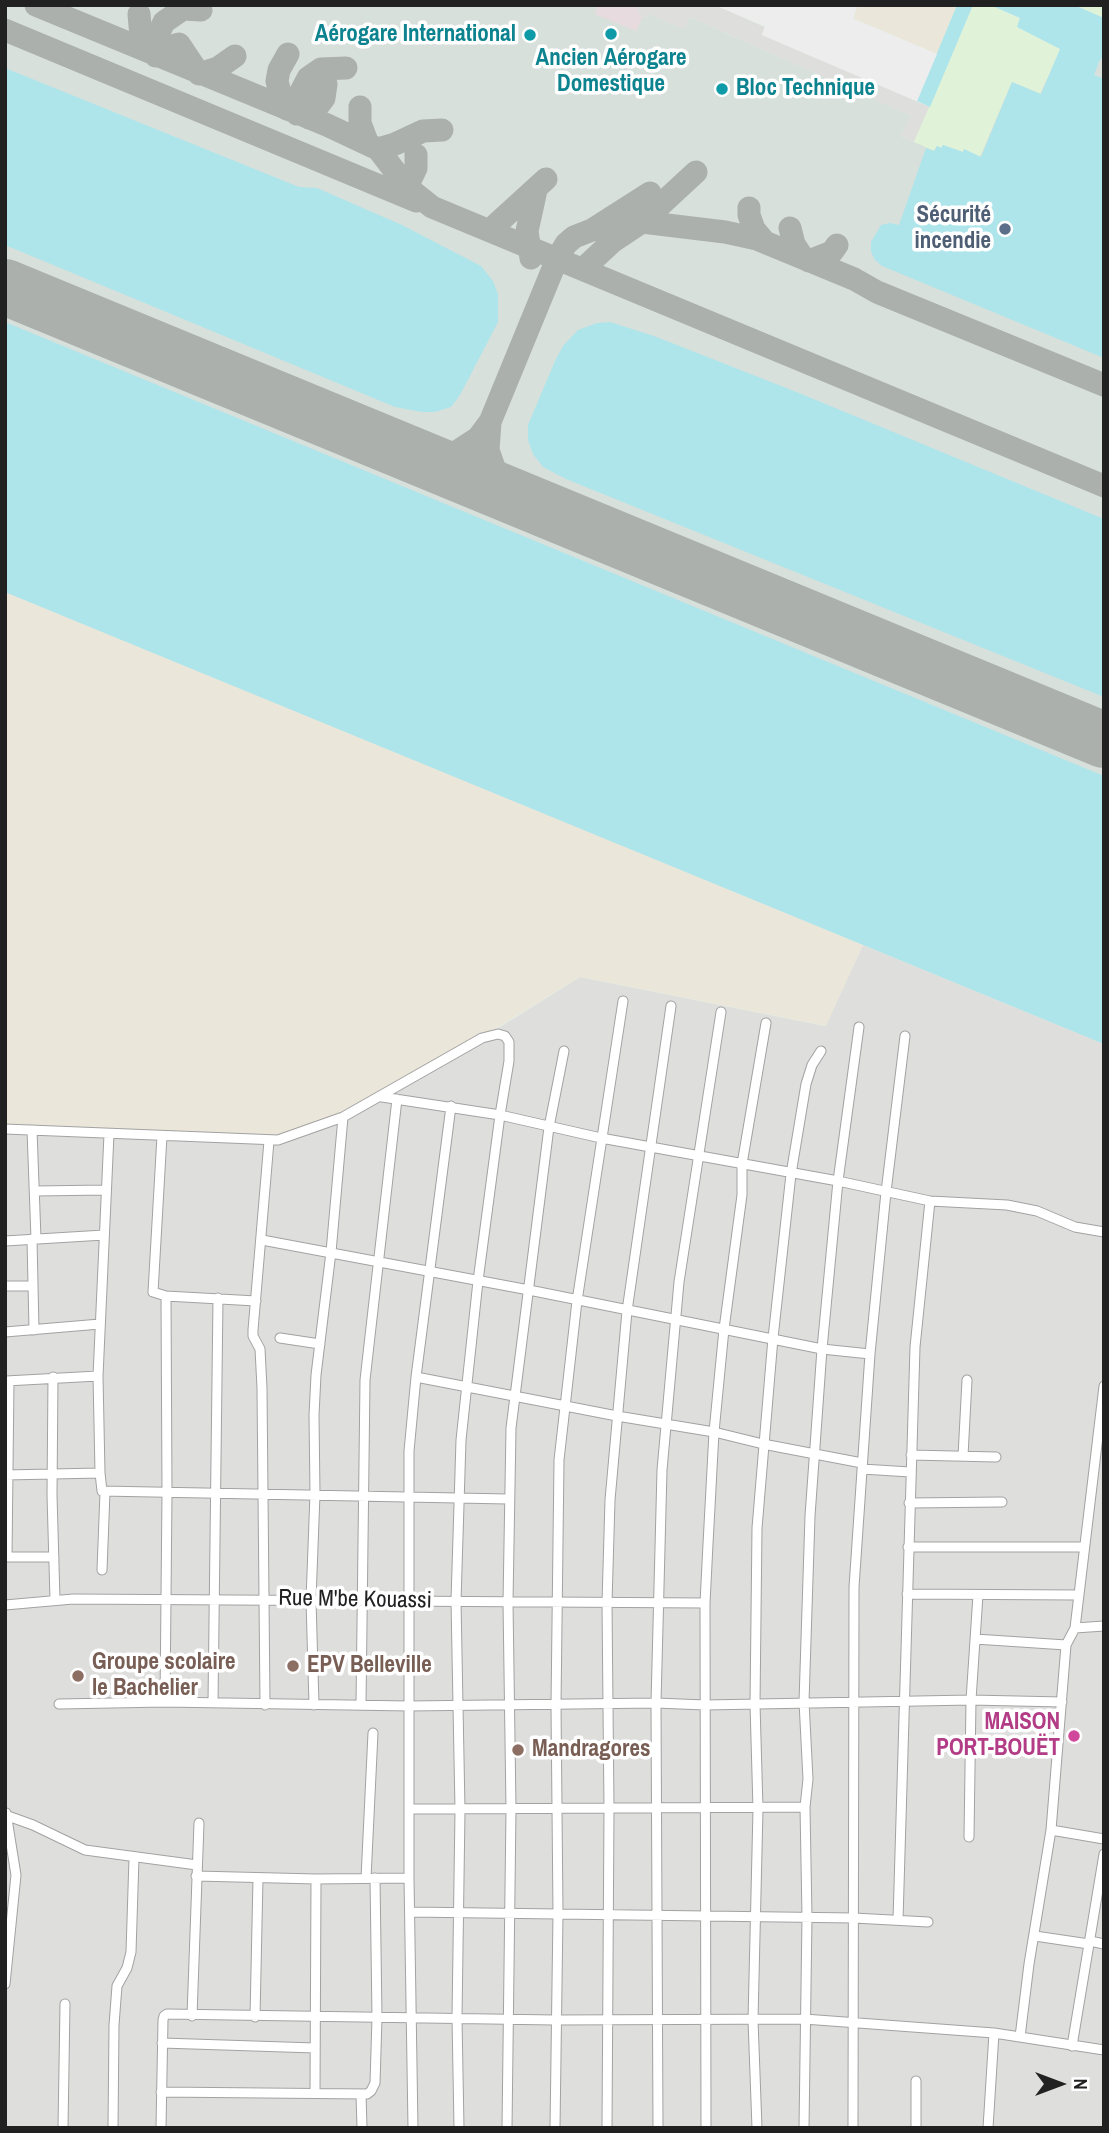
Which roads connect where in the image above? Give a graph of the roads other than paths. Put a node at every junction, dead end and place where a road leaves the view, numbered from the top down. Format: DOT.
graph roads {
  1 [pos="622,1001"];
  2 [pos="671,1006"];
  3 [pos="721,1012"];
  4 [pos="766,1023"];
  5 [pos="859,1027"];
  6 [pos="905,1037"];
  7 [pos="564,1051"];
  8 [pos="821,1051"];
  9 [pos="382,1097"];
  10 [pos="397,1099"];
  11 [pos="451,1107"];
  12 [pos="500,1115"];
  13 [pos="343,1117"];
  14 [pos="549,1127"];
  15 [pos="5,1129"];
  16 [pos="32,1130"];
  17 [pos="109,1134"];
  18 [pos="162,1136"];
  19 [pos="601,1138"];
  20 [pos="270,1141"];
  21 [pos="651,1148"];
  22 [pos="698,1156"];
  23 [pos="742,1164"];
  24 [pos="791,1174"];
  25 [pos="838,1181"];
  26 [pos="105,1190"];
  27 [pos="35,1191"];
  28 [pos="886,1192"];
  29 [pos="930,1202"];
  30 [pos="1104,1232"];
  31 [pos="103,1235"];
  32 [pos="34,1239"];
  33 [pos="262,1240"];
  34 [pos="5,1241"];
  35 [pos="331,1252"];
  36 [pos="379,1262"];
  37 [pos="429,1272"];
  38 [pos="478,1280"];
  39 [pos="5,1286"];
  40 [pos="33,1286"];
  41 [pos="529,1290"];
  42 [pos="166,1296"];
  43 [pos="218,1298"];
  44 [pos="256,1301"];
  45 [pos="577,1301"];
  46 [pos="627,1311"];
  47 [pos="675,1320"];
  48 [pos="100,1324"];
  49 [pos="34,1329"];
  50 [pos="724,1329"];
  51 [pos="5,1332"];
  52 [pos="281,1338"];
  53 [pos="773,1338"];
  54 [pos="320,1344"];
  55 [pos="822,1349"];
  56 [pos="870,1354"];
  57 [pos="98,1376"];
  58 [pos="53,1377"];
  59 [pos="416,1377"];
  60 [pos="967,1380"];
  61 [pos="7,1381"];
  62 [pos="1104,1385"];
  63 [pos="466,1388"];
  64 [pos="514,1396"];
  65 [pos="564,1406"];
  66 [pos="617,1416"];
  67 [pos="666,1424"];
  68 [pos="714,1432"];
  69 [pos="763,1444"];
  70 [pos="816,1454"];
  71 [pos="911,1455"];
  72 [pos="963,1456"];
  73 [pos="996,1457"];
  74 [pos="862,1466"];
  75 [pos="910,1472"];
  76 [pos="52,1473"];
  77 [pos="100,1473"];
  78 [pos="7,1474"];
  79 [pos="105,1492"];
  80 [pos="167,1493"];
  81 [pos="216,1494"];
  82 [pos="263,1494"];
  83 [pos="315,1494"];
  84 [pos="362,1495"];
  85 [pos="410,1496"];
  86 [pos="459,1498"];
  87 [pos="509,1499"];
  88 [pos="1002,1502"];
  89 [pos="909,1503"];
  90 [pos="1083,1546"];
  91 [pos="908,1547"];
  92 [pos="6,1557"];
  93 [pos="54,1557"];
  94 [pos="102,1570"];
  95 [pos="907,1594"];
  96 [pos="978,1595"];
  97 [pos="1078,1595"];
  98 [pos="263,1599"];
  99 [pos="55,1600"];
  100 [pos="312,1600"];
  101 [pos="165,1601"];
  102 [pos="215,1601"];
  103 [pos="456,1601"];
  104 [pos="361,1602"];
  105 [pos="409,1602"];
  106 [pos="508,1602"];
  107 [pos="556,1602"];
  108 [pos="607,1603"];
  109 [pos="705,1603"];
  110 [pos="658,1604"];
  111 [pos="5,1605"];
  112 [pos="1104,1626"];
  113 [pos="1075,1628"];
  114 [pos="975,1639"];
  115 [pos="1066,1645"];
  116 [pos="971,1700"];
  117 [pos="165,1702"];
  118 [pos="804,1702"];
  119 [pos="855,1702"];
  120 [pos="905,1702"];
  121 [pos="1062,1702"];
  122 [pos="214,1703"];
  123 [pos="608,1703"];
  124 [pos="656,1703"];
  125 [pos="59,1704"];
  126 [pos="511,1704"];
  127 [pos="755,1704"];
  128 [pos="265,1705"];
  129 [pos="314,1705"];
  130 [pos="361,1705"];
  131 [pos="458,1705"];
  132 [pos="556,1705"];
  133 [pos="705,1705"];
  134 [pos="409,1706"];
  135 [pos="373,1733"];
  136 [pos="806,1807"];
  137 [pos="410,1809"];
  138 [pos="512,1809"];
  139 [pos="557,1809"];
  140 [pos="610,1809"];
  141 [pos="657,1809"];
  142 [pos="707,1809"];
  143 [pos="758,1809"];
  144 [pos="460,1810"];
  145 [pos="6,1813"];
  146 [pos="199,1823"];
  147 [pos="1051,1830"];
  148 [pos="969,1837"];
  149 [pos="1104,1839"];
  150 [pos="1104,1854"];
  151 [pos="134,1858"];
  152 [pos="197,1865"];
  153 [pos="196,1876"];
  154 [pos="258,1878"];
  155 [pos="371,1878"];
  156 [pos="409,1878"];
  157 [pos="316,1879"];
  158 [pos="410,1912"];
  159 [pos="457,1913"];
  160 [pos="509,1913"];
  161 [pos="558,1913"];
  162 [pos="608,1915"];
  163 [pos="657,1915"];
  164 [pos="706,1916"];
  165 [pos="755,1916"];
  166 [pos="807,1917"];
  167 [pos="854,1918"];
  168 [pos="898,1920"];
  169 [pos="928,1922"];
  170 [pos="1035,1936"];
  171 [pos="1090,1943"];
  172 [pos="1104,1944"];
  173 [pos="5,1984"];
  174 [pos="65,2004"];
  175 [pos="192,2016"];
  176 [pos="255,2017"];
  177 [pos="316,2018"];
  178 [pos="377,2018"];
  179 [pos="411,2018"];
  180 [pos="457,2018"];
  181 [pos="659,2019"];
  182 [pos="705,2019"];
  183 [pos="804,2019"];
  184 [pos="507,2020"];
  185 [pos="555,2020"];
  186 [pos="607,2020"];
  187 [pos="753,2020"];
  188 [pos="852,2022"];
  189 [pos="995,2033"];
  190 [pos="1020,2038"];
  191 [pos="162,2043"];
  192 [pos="1072,2046"];
  193 [pos="315,2048"];
  194 [pos="1104,2050"];
  195 [pos="916,2081"];
  196 [pos="161,2092"];
  197 [pos="315,2092"];
  198 [pos="361,2094"];
  199 [pos="63,2128"];
  200 [pos="113,2128"];
  201 [pos="161,2128"];
  202 [pos="362,2128"];
  203 [pos="413,2128"];
  204 [pos="459,2128"];
  205 [pos="507,2128"];
  206 [pos="555,2128"];
  207 [pos="607,2128"];
  208 [pos="658,2128"];
  209 [pos="706,2128"];
  210 [pos="757,2128"];
  211 [pos="804,2128"];
  212 [pos="853,2128"];
  213 [pos="916,2128"];
  214 [pos="988,2128"];
  1 -- 19 [label="street"];
  2 -- 21 [label="street"];
  3 -- 22 [label="street"];
  4 -- 23 [label="street"];
  5 -- 25 [label="street"];
  6 -- 28 [label="street"];
  7 -- 14 [label="street"];
  8 -- 24 [label="street"];
  9 -- 10 [label="street"];
  9 -- 12 [label="street"];
  9 -- 13 [label="street"];
  10 -- 11 [label="street"];
  10 -- 36 [label="street"];
  11 -- 12 [label="street"];
  11 -- 37 [label="street"];
  12 -- 14 [label="street"];
  12 -- 38 [label="street"];
  13 -- 20 [label="street"];
  13 -- 35 [label="street"];
  14 -- 19 [label="street"];
  14 -- 41 [label="street"];
  15 -- 16 [label="street"];
  16 -- 17 [label="street"];
  16 -- 27 [label="street"];
  17 -- 18 [label="street"];
  17 -- 26 [label="street"];
  18 -- 20 [label="street"];
  18 -- 42 [label="street"];
  19 -- 21 [label="street"];
  19 -- 45 [label="street"];
  20 -- 33 [label="street"];
  21 -- 22 [label="street"];
  21 -- 46 [label="street"];
  22 -- 23 [label="street"];
  22 -- 47 [label="street"];
  23 -- 24 [label="street"];
  23 -- 50 [label="street"];
  24 -- 25 [label="street"];
  24 -- 53 [label="street"];
  25 -- 28 [label="street"];
  25 -- 55 [label="street"];
  26 -- 27 [label="street"];
  26 -- 31 [label="street"];
  27 -- 32 [label="street"];
  28 -- 29 [label="street"];
  28 -- 56 [label="street"];
  29 -- 30 [label="street"];
  29 -- 71 [label="street"];
  31 -- 32 [label="street"];
  31 -- 48 [label="street"];
  32 -- 34 [label="street"];
  32 -- 40 [label="street"];
  33 -- 35 [label="street"];
  33 -- 44 [label="street"];
  35 -- 36 [label="street"];
  35 -- 54 [label="street"];
  36 -- 37 [label="street"];
  36 -- 84 [label="street"];
  37 -- 38 [label="street"];
  37 -- 59 [label="street"];
  38 -- 41 [label="street"];
  38 -- 63 [label="street"];
  39 -- 40 [label="street"];
  40 -- 49 [label="street"];
  41 -- 45 [label="street"];
  41 -- 64 [label="street"];
  42 -- 43 [label="street"];
  42 -- 80 [label="street"];
  43 -- 44 [label="street"];
  43 -- 81 [label="street"];
  44 -- 82 [label="street"];
  45 -- 46 [label="street"];
  45 -- 65 [label="street"];
  46 -- 47 [label="street"];
  46 -- 66 [label="street"];
  47 -- 50 [label="street"];
  47 -- 67 [label="street"];
  48 -- 49 [label="street"];
  48 -- 57 [label="street"];
  49 -- 51 [label="street"];
  50 -- 53 [label="street"];
  50 -- 68 [label="street"];
  52 -- 54 [label="street"];
  53 -- 55 [label="street"];
  53 -- 69 [label="street"];
  54 -- 83 [label="street"];
  55 -- 56 [label="street"];
  55 -- 70 [label="street"];
  56 -- 74 [label="street"];
  57 -- 58 [label="street"];
  57 -- 77 [label="street"];
  58 -- 61 [label="street"];
  58 -- 76 [label="street"];
  59 -- 63 [label="street"];
  59 -- 85 [label="street"];
  60 -- 72 [label="street"];
  61 -- 78 [label="street"];
  62 -- 90 [label="street"];
  63 -- 64 [label="street"];
  63 -- 86 [label="street"];
  64 -- 65 [label="street"];
  64 -- 87 [label="street"];
  65 -- 66 [label="street"];
  65 -- 107 [label="street"];
  66 -- 67 [label="street"];
  66 -- 108 [label="street"];
  67 -- 68 [label="street"];
  67 -- 110 [label="street"];
  68 -- 69 [label="street"];
  68 -- 109 [label="street"];
  69 -- 70 [label="street"];
  69 -- 127 [label="street"];
  70 -- 74 [label="street"];
  70 -- 118 [label="street"];
  71 -- 72 [label="street"];
  71 -- 75 [label="street"];
  72 -- 73 [label="street"];
  74 -- 75 [label="street"];
  74 -- 119 [label="street"];
  75 -- 89 [label="street"];
  76 -- 77 [label="street"];
  76 -- 78 [label="street"];
  76 -- 93 [label="street"];
  77 -- 79 [label="street"];
  78 -- 92 [label="street"];
  79 -- 80 [label="street"];
  79 -- 94 [label="street"];
  80 -- 81 [label="street"];
  80 -- 101 [label="street"];
  81 -- 82 [label="street"];
  81 -- 102 [label="street"];
  82 -- 83 [label="street"];
  82 -- 98 [label="street"];
  83 -- 84 [label="street"];
  83 -- 100 [label="street"];
  84 -- 85 [label="street"];
  84 -- 104 [label="street"];
  85 -- 86 [label="street"];
  85 -- 105 [label="street"];
  86 -- 87 [label="street"];
  86 -- 103 [label="street"];
  87 -- 106 [label="street"];
  88 -- 89 [label="street"];
  89 -- 91 [label="street"];
  90 -- 91 [label="street"];
  90 -- 97 [label="street"];
  91 -- 95 [label="street"];
  92 -- 93 [label="street"];
  93 -- 99 [label="street"];
  95 -- 96 [label="street"];
  95 -- 120 [label="street"];
  96 -- 97 [label="street"];
  96 -- 114 [label="street"];
  97 -- 113 [label="street"];
  98 -- 100 [label="street, Rue M'be Kouassi"];
  98 -- 102 [label="street, Rue M'be Kouassi"];
  98 -- 128 [label="street"];
  99 -- 101 [label="street, Rue M'be Kouassi"];
  99 -- 111 [label="street, Rue M'be Kouassi"];
  100 -- 104 [label="street, Rue M'be Kouassi"];
  100 -- 129 [label="street"];
  101 -- 102 [label="street, Rue M'be Kouassi"];
  101 -- 117 [label="street"];
  102 -- 122 [label="street"];
  103 -- 105 [label="street, Rue M'be Kouassi"];
  103 -- 106 [label="street, Rue M'be Kouassi"];
  103 -- 131 [label="street"];
  104 -- 105 [label="street, Rue M'be Kouassi"];
  104 -- 130 [label="street"];
  105 -- 134 [label="street"];
  106 -- 107 [label="street, Rue M'be Kouassi"];
  106 -- 126 [label="street"];
  107 -- 108 [label="street, Rue M'be Kouassi"];
  107 -- 132 [label="street"];
  108 -- 110 [label="street, Rue M'be Kouassi"];
  108 -- 123 [label="street"];
  109 -- 110 [label="street, Rue M'be Kouassi"];
  109 -- 133 [label="street"];
  110 -- 124 [label="street"];
  112 -- 113 [label="street"];
  113 -- 115 [label="street"];
  114 -- 115 [label="street"];
  114 -- 116 [label="street"];
  115 -- 121 [label="street"];
  116 -- 120 [label="street"];
  116 -- 121 [label="street"];
  116 -- 148 [label="street"];
  117 -- 122 [label="street"];
  117 -- 125 [label="street"];
  118 -- 119 [label="street"];
  118 -- 127 [label="street"];
  118 -- 136 [label="street"];
  119 -- 120 [label="street"];
  119 -- 167 [label="street"];
  120 -- 168 [label="street"];
  121 -- 147 [label="street"];
  122 -- 128 [label="street"];
  123 -- 124 [label="street"];
  123 -- 132 [label="street"];
  123 -- 140 [label="street"];
  124 -- 133 [label="street"];
  124 -- 141 [label="street"];
  126 -- 131 [label="street"];
  126 -- 132 [label="street"];
  126 -- 138 [label="street"];
  127 -- 133 [label="street"];
  127 -- 143 [label="street"];
  128 -- 129 [label="street"];
  129 -- 130 [label="street"];
  130 -- 134 [label="street"];
  131 -- 134 [label="street"];
  131 -- 144 [label="street"];
  132 -- 139 [label="street"];
  133 -- 142 [label="street"];
  134 -- 137 [label="street"];
  135 -- 155 [label="street"];
  136 -- 143 [label="street"];
  136 -- 166 [label="street"];
  137 -- 144 [label="street"];
  137 -- 156 [label="street"];
  138 -- 139 [label="street"];
  138 -- 144 [label="street"];
  138 -- 160 [label="street"];
  139 -- 140 [label="street"];
  139 -- 161 [label="street"];
  140 -- 141 [label="street"];
  140 -- 162 [label="street"];
  141 -- 142 [label="street"];
  141 -- 163 [label="street"];
  142 -- 143 [label="street"];
  142 -- 164 [label="street"];
  143 -- 165 [label="street"];
  144 -- 159 [label="street"];
  145 -- 151 [label="street"];
  145 -- 173 [label="street"];
  146 -- 152 [label="street"];
  147 -- 149 [label="street"];
  147 -- 170 [label="street"];
  150 -- 171 [label="street"];
  151 -- 152 [label="street"];
  151 -- 200 [label="street"];
  152 -- 153 [label="street"];
  153 -- 154 [label="street"];
  153 -- 175 [label="street"];
  154 -- 157 [label="street"];
  154 -- 176 [label="street"];
  155 -- 156 [label="street"];
  155 -- 157 [label="street"];
  155 -- 178 [label="street"];
  156 -- 158 [label="street"];
  157 -- 177 [label="street"];
  158 -- 159 [label="street"];
  158 -- 179 [label="street"];
  159 -- 160 [label="street"];
  159 -- 180 [label="street"];
  160 -- 161 [label="street"];
  160 -- 184 [label="street"];
  161 -- 162 [label="street"];
  161 -- 185 [label="street"];
  162 -- 163 [label="street"];
  162 -- 186 [label="street"];
  163 -- 164 [label="street"];
  163 -- 181 [label="street"];
  164 -- 165 [label="street"];
  164 -- 182 [label="street"];
  165 -- 166 [label="street"];
  165 -- 187 [label="street"];
  166 -- 167 [label="street"];
  166 -- 183 [label="street"];
  167 -- 168 [label="street"];
  167 -- 188 [label="street"];
  168 -- 169 [label="street"];
  170 -- 171 [label="street"];
  170 -- 190 [label="street"];
  171 -- 172 [label="street"];
  171 -- 192 [label="street"];
  174 -- 199 [label="street"];
  175 -- 176 [label="street"];
  175 -- 191 [label="street"];
  176 -- 177 [label="street"];
  177 -- 178 [label="street"];
  177 -- 193 [label="street"];
  178 -- 179 [label="street"];
  178 -- 198 [label="street"];
  179 -- 180 [label="street"];
  179 -- 203 [label="street"];
  180 -- 184 [label="street"];
  180 -- 204 [label="street"];
  181 -- 182 [label="street"];
  181 -- 186 [label="street"];
  181 -- 208 [label="street"];
  182 -- 187 [label="street"];
  182 -- 209 [label="street"];
  183 -- 187 [label="street"];
  183 -- 188 [label="street"];
  183 -- 211 [label="street"];
  184 -- 185 [label="street"];
  184 -- 205 [label="street"];
  185 -- 186 [label="street"];
  185 -- 206 [label="street"];
  186 -- 207 [label="street"];
  187 -- 210 [label="street"];
  188 -- 189 [label="street"];
  188 -- 212 [label="street"];
  189 -- 190 [label="street"];
  189 -- 214 [label="street"];
  190 -- 192 [label="street"];
  191 -- 193 [label="street"];
  191 -- 196 [label="street"];
  192 -- 194 [label="street"];
  193 -- 197 [label="street"];
  195 -- 213 [label="street"];
  196 -- 197 [label="street"];
  196 -- 201 [label="street"];
  197 -- 198 [label="street"];
  198 -- 202 [label="street"];
}
